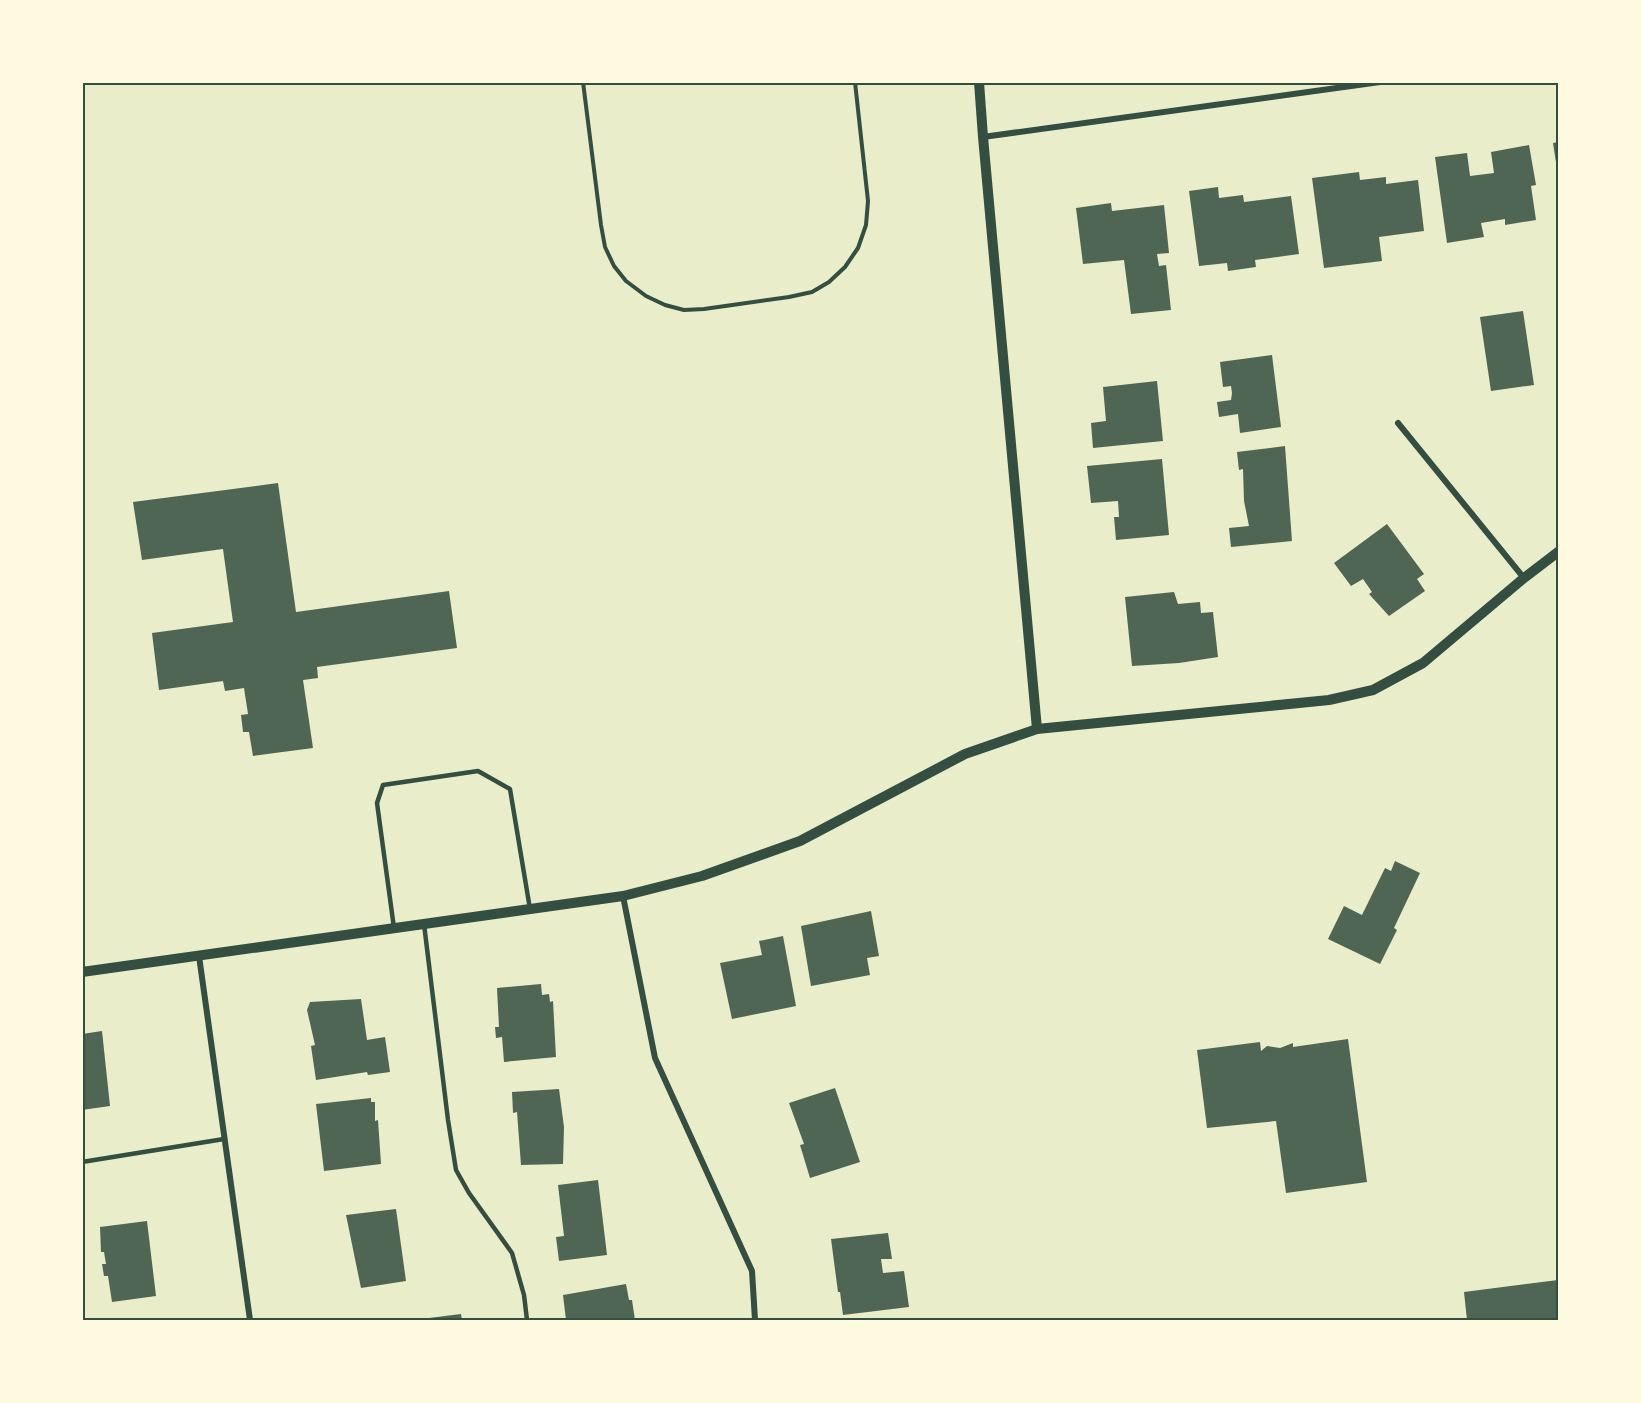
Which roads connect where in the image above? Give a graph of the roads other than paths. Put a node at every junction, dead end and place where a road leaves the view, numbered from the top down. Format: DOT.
graph roads {
  1 [pos="980,82"];
  2 [pos="1380,82"];
  3 [pos="983,137"];
  4 [pos="1398,423"];
  5 [pos="1558,552"];
  6 [pos="1524,578"];
  7 [pos="1037,729"];
  8 [pos="623,896"];
  9 [pos="530,909"];
  10 [pos="424,924"];
  11 [pos="394,928"];
  12 [pos="199,956"];
  13 [pos="82,972"];
  14 [pos="224,1139"];
  15 [pos="82,1162"];
  16 [pos="250,1320"];
  17 [pos="528,1320"];
  18 [pos="755,1320"];
  1 -- 3 [label="street"];
  2 -- 3 [label="street"];
  3 -- 7 [label="street"];
  4 -- 6 [label="street"];
  5 -- 6 [label="street"];
  6 -- 7 [label="street"];
  7 -- 8 [label="street"];
  8 -- 9 [label="street"];
  8 -- 18 [label="street"];
  9 -- 10 [label="street"];
  9 -- 11 [label="lane"];
  10 -- 11 [label="street"];
  10 -- 17 [label="lane"];
  11 -- 12 [label="street"];
  12 -- 13 [label="street"];
  12 -- 14 [label="street"];
  14 -- 15 [label="lane"];
  14 -- 16 [label="street"];
}
